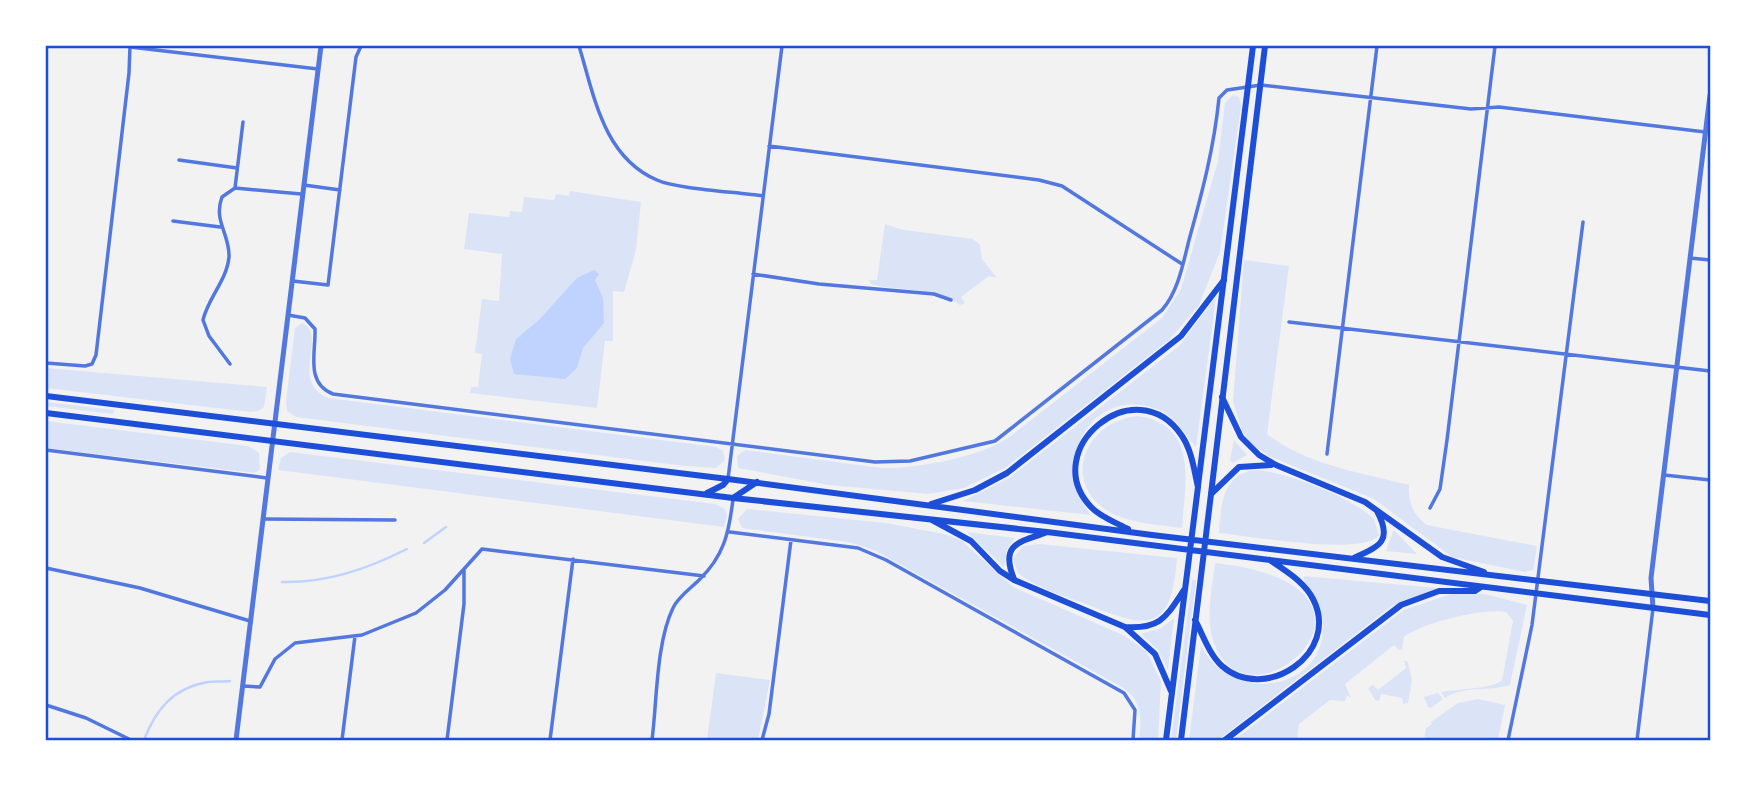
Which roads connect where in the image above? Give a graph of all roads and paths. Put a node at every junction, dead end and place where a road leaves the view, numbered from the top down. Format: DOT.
graph roads {
  1 [pos="130,46"];
  2 [pos="321,46"];
  3 [pos="361,46"];
  4 [pos="579,46"];
  5 [pos="782,46"];
  6 [pos="1252,46"];
  7 [pos="1265,46"];
  8 [pos="1377,46"];
  9 [pos="1495,46"];
  10 [pos="318,69"];
  11 [pos="1261,85"];
  12 [pos="1248,86"];
  13 [pos="1710,95"];
  14 [pos="1371,96"];
  15 [pos="1487,109"];
  16 [pos="243,122"];
  17 [pos="1706,132"];
  18 [pos="1707,144"];
  19 [pos="769,146"];
  20 [pos="179,160"];
  21 [pos="237,168"];
  22 [pos="302,185"];
  23 [pos="235,188"];
  24 [pos="340,190"];
  25 [pos="301,194"];
  26 [pos="763,196"];
  27 [pos="173,221"];
  28 [pos="1583,222"];
  29 [pos="220,227"];
  30 [pos="1690,258"];
  31 [pos="1710,260"];
  32 [pos="1183,264"];
  33 [pos="753,274"];
  34 [pos="1224,280"];
  35 [pos="293,281"];
  36 [pos="951,300"];
  37 [pos="288,315"];
  38 [pos="1289,322"];
  39 [pos="1342,329"];
  40 [pos="1458,344"];
  41 [pos="1565,357"];
  42 [pos="46,363"];
  43 [pos="230,364"];
  44 [pos="1676,370"];
  45 [pos="1710,372"];
  46 [pos="46,396"];
  47 [pos="1222,397"];
  48 [pos="46,413"];
  49 [pos="274,424"];
  50 [pos="271,441"];
  51 [pos="731,444"];
  52 [pos="46,450"];
  53 [pos="1328,454"];
  54 [pos="1276,465"];
  55 [pos="1664,474"];
  56 [pos="267,478"];
  57 [pos="728,479"];
  58 [pos="1710,480"];
  59 [pos="757,482"];
  60 [pos="1198,487"];
  61 [pos="705,494"];
  62 [pos="1211,494"];
  63 [pos="733,498"];
  64 [pos="929,505"];
  65 [pos="1430,508"];
  66 [pos="1376,510"];
  67 [pos="928,518"];
  68 [pos="263,519"];
  69 [pos="395,520"];
  70 [pos="730,532"];
  71 [pos="1047,532"];
  72 [pos="1133,532"];
  73 [pos="791,540"];
  74 [pos="1352,558"];
  75 [pos="573,559"];
  76 [pos="1268,559"];
  77 [pos="46,568"];
  78 [pos="464,568"];
  79 [pos="1486,573"];
  80 [pos="704,576"];
  81 [pos="1538,579"];
  82 [pos="1014,580"];
  83 [pos="1481,586"];
  84 [pos="1185,588"];
  85 [pos="1651,593"];
  86 [pos="1536,594"];
  87 [pos="1710,601"];
  88 [pos="1653,608"];
  89 [pos="1710,615"];
  90 [pos="1195,620"];
  91 [pos="250,621"];
  92 [pos="1125,627"];
  93 [pos="355,636"];
  94 [pos="243,686"];
  95 [pos="1172,693"];
  96 [pos="46,705"];
  97 [pos="131,740"];
  98 [pos="236,740"];
  99 [pos="342,740"];
  100 [pos="447,740"];
  101 [pos="550,740"];
  102 [pos="652,740"];
  103 [pos="762,740"];
  104 [pos="1133,740"];
  105 [pos="1166,740"];
  106 [pos="1181,740"];
  107 [pos="1225,740"];
  108 [pos="1507,740"];
  109 [pos="1637,740"];
  1 -- 10 [label="street"];
  1 -- 42 [label="street"];
  2 -- 10 [label="street"];
  3 -- 24 [label="street"];
  4 -- 26 [label="street"];
  5 -- 19 [label="street"];
  6 -- 12 [label="main road"];
  7 -- 11 [label="main road"];
  8 -- 14 [label="street"];
  9 -- 15 [label="street"];
  10 -- 22 [label="street"];
  11 -- 12 [label="street"];
  11 -- 14 [label="street"];
  11 -- 47 [label="main road"];
  12 -- 32 [label="street"];
  12 -- 34 [label="main road"];
  13 -- 17 [label="street"];
  14 -- 15 [label="street"];
  14 -- 39 [label="street"];
  15 -- 17 [label="street"];
  15 -- 40 [label="street"];
  16 -- 21 [label="street"];
  17 -- 18 [label="street"];
  18 -- 30 [label="street"];
  19 -- 26 [label="street"];
  19 -- 32 [label="street"];
  20 -- 21 [label="street"];
  21 -- 23 [label="street"];
  22 -- 24 [label="street"];
  22 -- 25 [label="street"];
  23 -- 25 [label="street"];
  23 -- 29 [label="street"];
  24 -- 35 [label="street"];
  25 -- 35 [label="street"];
  26 -- 33 [label="street"];
  27 -- 29 [label="street"];
  28 -- 41 [label="street"];
  29 -- 43 [label="street"];
  30 -- 31 [label="street"];
  30 -- 44 [label="street"];
  32 -- 51 [label="street"];
  33 -- 36 [label="street"];
  33 -- 51 [label="street"];
  34 -- 60 [label="main road"];
  34 -- 64 [label="main road"];
  35 -- 37 [label="street"];
  37 -- 49 [label="street"];
  37 -- 51 [label="street"];
  38 -- 39 [label="street"];
  39 -- 40 [label="street"];
  39 -- 53 [label="street"];
  40 -- 41 [label="street"];
  40 -- 65 [label="street"];
  41 -- 44 [label="street"];
  41 -- 81 [label="street"];
  44 -- 45 [label="street"];
  44 -- 55 [label="street"];
  46 -- 49 [label="main road"];
  47 -- 54 [label="main road"];
  47 -- 62 [label="main road"];
  48 -- 50 [label="main road"];
  49 -- 50 [label="street"];
  49 -- 57 [label="main road"];
  50 -- 56 [label="street"];
  50 -- 61 [label="main road"];
  51 -- 57 [label="street"];
  52 -- 56 [label="street"];
  54 -- 62 [label="main road"];
  54 -- 66 [label="main road"];
  55 -- 58 [label="street"];
  55 -- 85 [label="street"];
  56 -- 68 [label="street"];
  57 -- 59 [label="main road"];
  57 -- 61 [label="main road"];
  59 -- 63 [label="main road"];
  59 -- 64 [label="main road"];
  60 -- 72 [label="main road"];
  60 -- 84 [label="main road"];
  61 -- 63 [label="main road"];
  62 -- 90 [label="main road"];
  63 -- 67 [label="main road"];
  63 -- 70 [label="street"];
  64 -- 72 [label="main road"];
  66 -- 74 [label="main road"];
  66 -- 79 [label="main road"];
  67 -- 71 [label="main road"];
  67 -- 82 [label="main road"];
  68 -- 69 [label="street"];
  68 -- 91 [label="street"];
  70 -- 73 [label="street"];
  70 -- 80 [label="street"];
  71 -- 76 [label="main road"];
  71 -- 82 [label="main road"];
  72 -- 74 [label="main road"];
  73 -- 103 [label="street"];
  73 -- 104 [label="street"];
  74 -- 79 [label="main road"];
  75 -- 78 [label="street"];
  75 -- 80 [label="street"];
  75 -- 101 [label="street"];
  76 -- 83 [label="main road"];
  76 -- 90 [label="main road"];
  77 -- 91 [label="street"];
  78 -- 93 [label="street"];
  78 -- 100 [label="street"];
  79 -- 81 [label="main road"];
  80 -- 102 [label="street"];
  81 -- 85 [label="main road"];
  81 -- 86 [label="street"];
  82 -- 92 [label="main road"];
  83 -- 86 [label="main road"];
  83 -- 107 [label="main road"];
  84 -- 92 [label="main road"];
  84 -- 95 [label="main road"];
  85 -- 87 [label="main road"];
  85 -- 88 [label="street"];
  86 -- 88 [label="main road"];
  86 -- 108 [label="street"];
  88 -- 89 [label="main road"];
  88 -- 109 [label="street"];
  90 -- 106 [label="main road"];
  91 -- 94 [label="street"];
  92 -- 95 [label="main road"];
  93 -- 94 [label="street"];
  93 -- 99 [label="street"];
  94 -- 98 [label="street"];
  95 -- 105 [label="main road"];
  96 -- 97 [label="street"];
}
